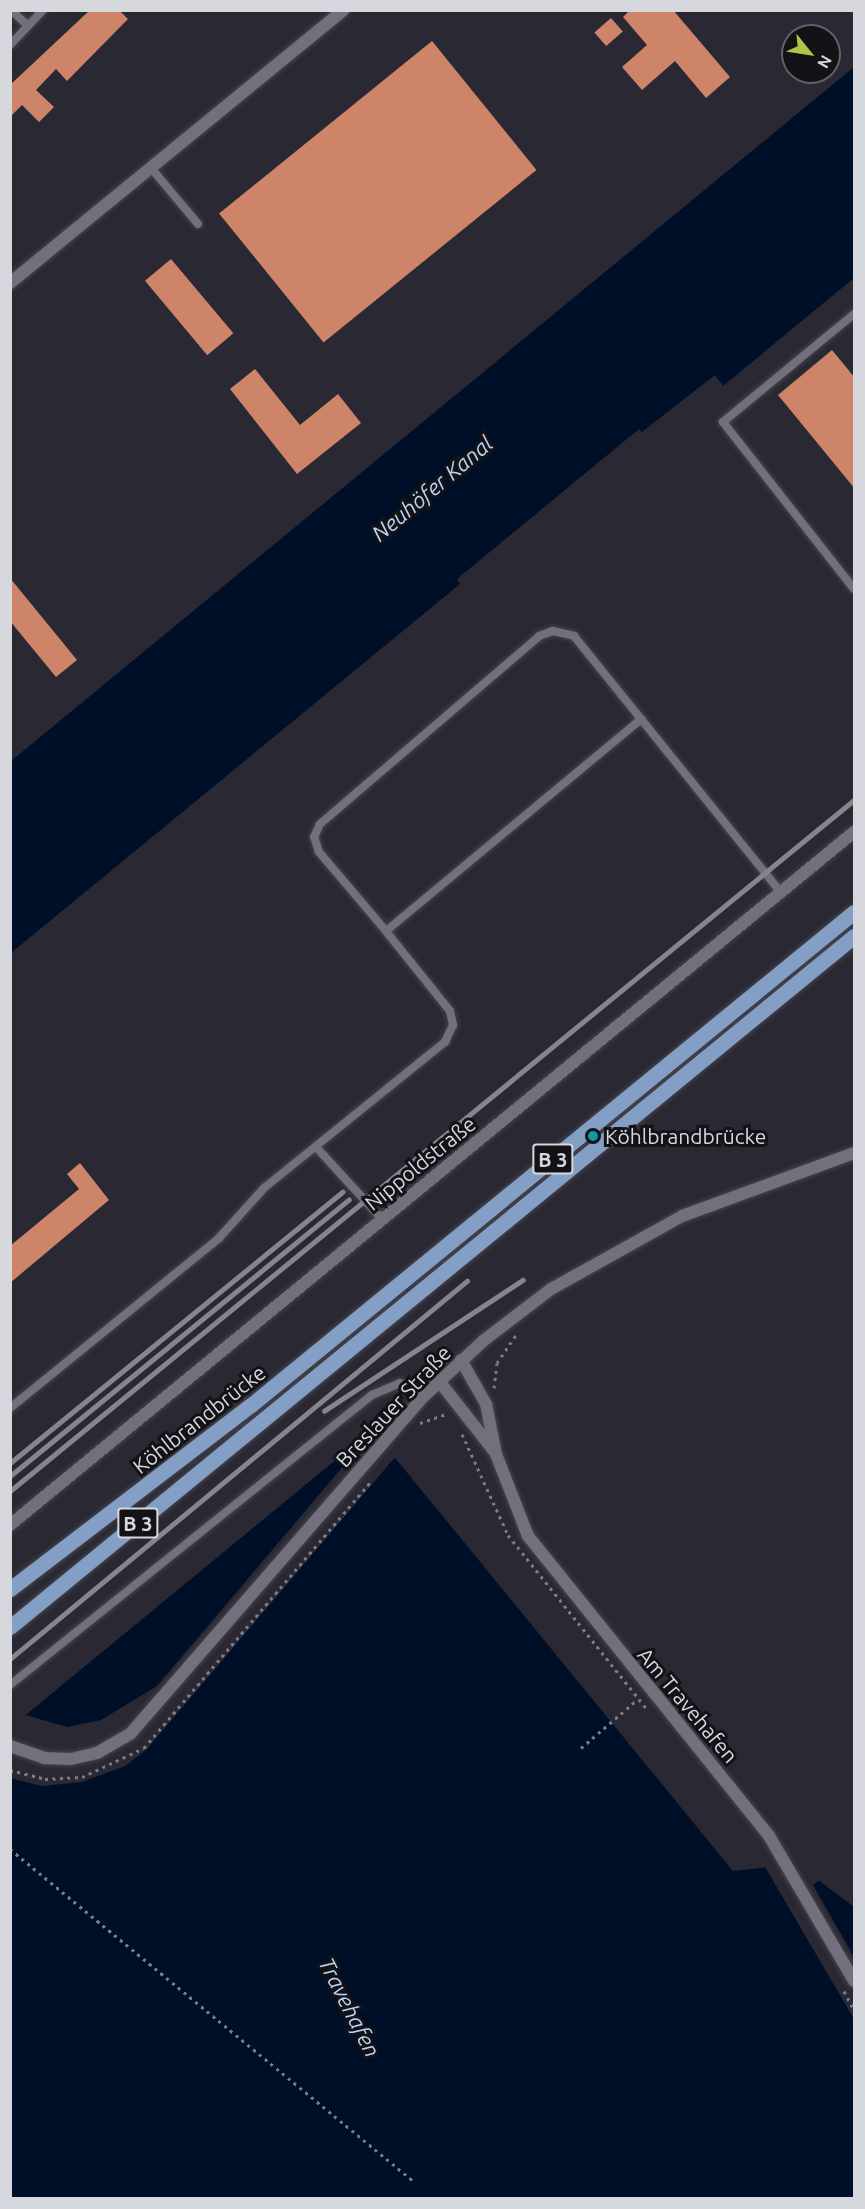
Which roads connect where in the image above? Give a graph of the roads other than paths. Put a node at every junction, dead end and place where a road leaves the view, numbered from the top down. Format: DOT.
graph roads {
  1 [pos="11,10"];
  2 [pos="43,10"];
  3 [pos="343,10"];
  4 [pos="28,26"];
  5 [pos="10,45"];
  6 [pos="151,168"];
  7 [pos="198,224"];
  8 [pos="10,283"];
  9 [pos="855,314"];
  10 [pos="855,589"];
  11 [pos="641,719"];
  12 [pos="855,832"];
  13 [pos="780,891"];
  14 [pos="855,912"];
  15 [pos="386,931"];
  16 [pos="855,936"];
  17 [pos="316,1147"];
  18 [pos="855,1153"];
  19 [pos="382,1219"];
  20 [pos="461,1360"];
  21 [pos="439,1381"];
  22 [pos="423,1397"];
  23 [pos="10,1408"];
  24 [pos="496,1454"];
  25 [pos="10,1525"];
  26 [pos="10,1589"];
  27 [pos="10,1627"];
  28 [pos="10,1685"];
  29 [pos="10,1735"];
  30 [pos="10,1746"];
  31 [pos="27,1752"];
  32 [pos="855,1981"];
  1 -- 4 [label="lane"];
  2 -- 4 [label="lane"];
  3 -- 6 [label="street"];
  4 -- 5 [label="lane"];
  6 -- 7 [label="lane"];
  6 -- 8 [label="street"];
  9 -- 10 [label="lane"];
  11 -- 13 [label="lane"];
  11 -- 15 [label="lane"];
  11 -- 15 [label="lane"];
  12 -- 13 [label="street, Nippoldstraße"];
  13 -- 19 [label="street, Nippoldstraße"];
  14 -- 26 [label="main road, Köhlbrandbrücke / B 3"];
  15 -- 17 [label="lane"];
  16 -- 27 [label="main road, Köhlbrandbrücke / B 3"];
  17 -- 19 [label="lane"];
  17 -- 23 [label="lane"];
  18 -- 20 [label="street, Breslauer Straße"];
  19 -- 25 [label="street, Nippoldstraße"];
  20 -- 21 [label="street, Breslauer Straße"];
  20 -- 24 [label="street, Am Travehafen"];
  21 -- 22 [label="street, Breslauer Straße"];
  21 -- 24 [label="street, Am Travehafen"];
  22 -- 28 [label="lane"];
  22 -- 31 [label="street, Breslauer Straße"];
  24 -- 32 [label="street, Am Travehafen"];
  29 -- 31 [label="street"];
  30 -- 31 [label="street, Breslauer Straße"];
}
